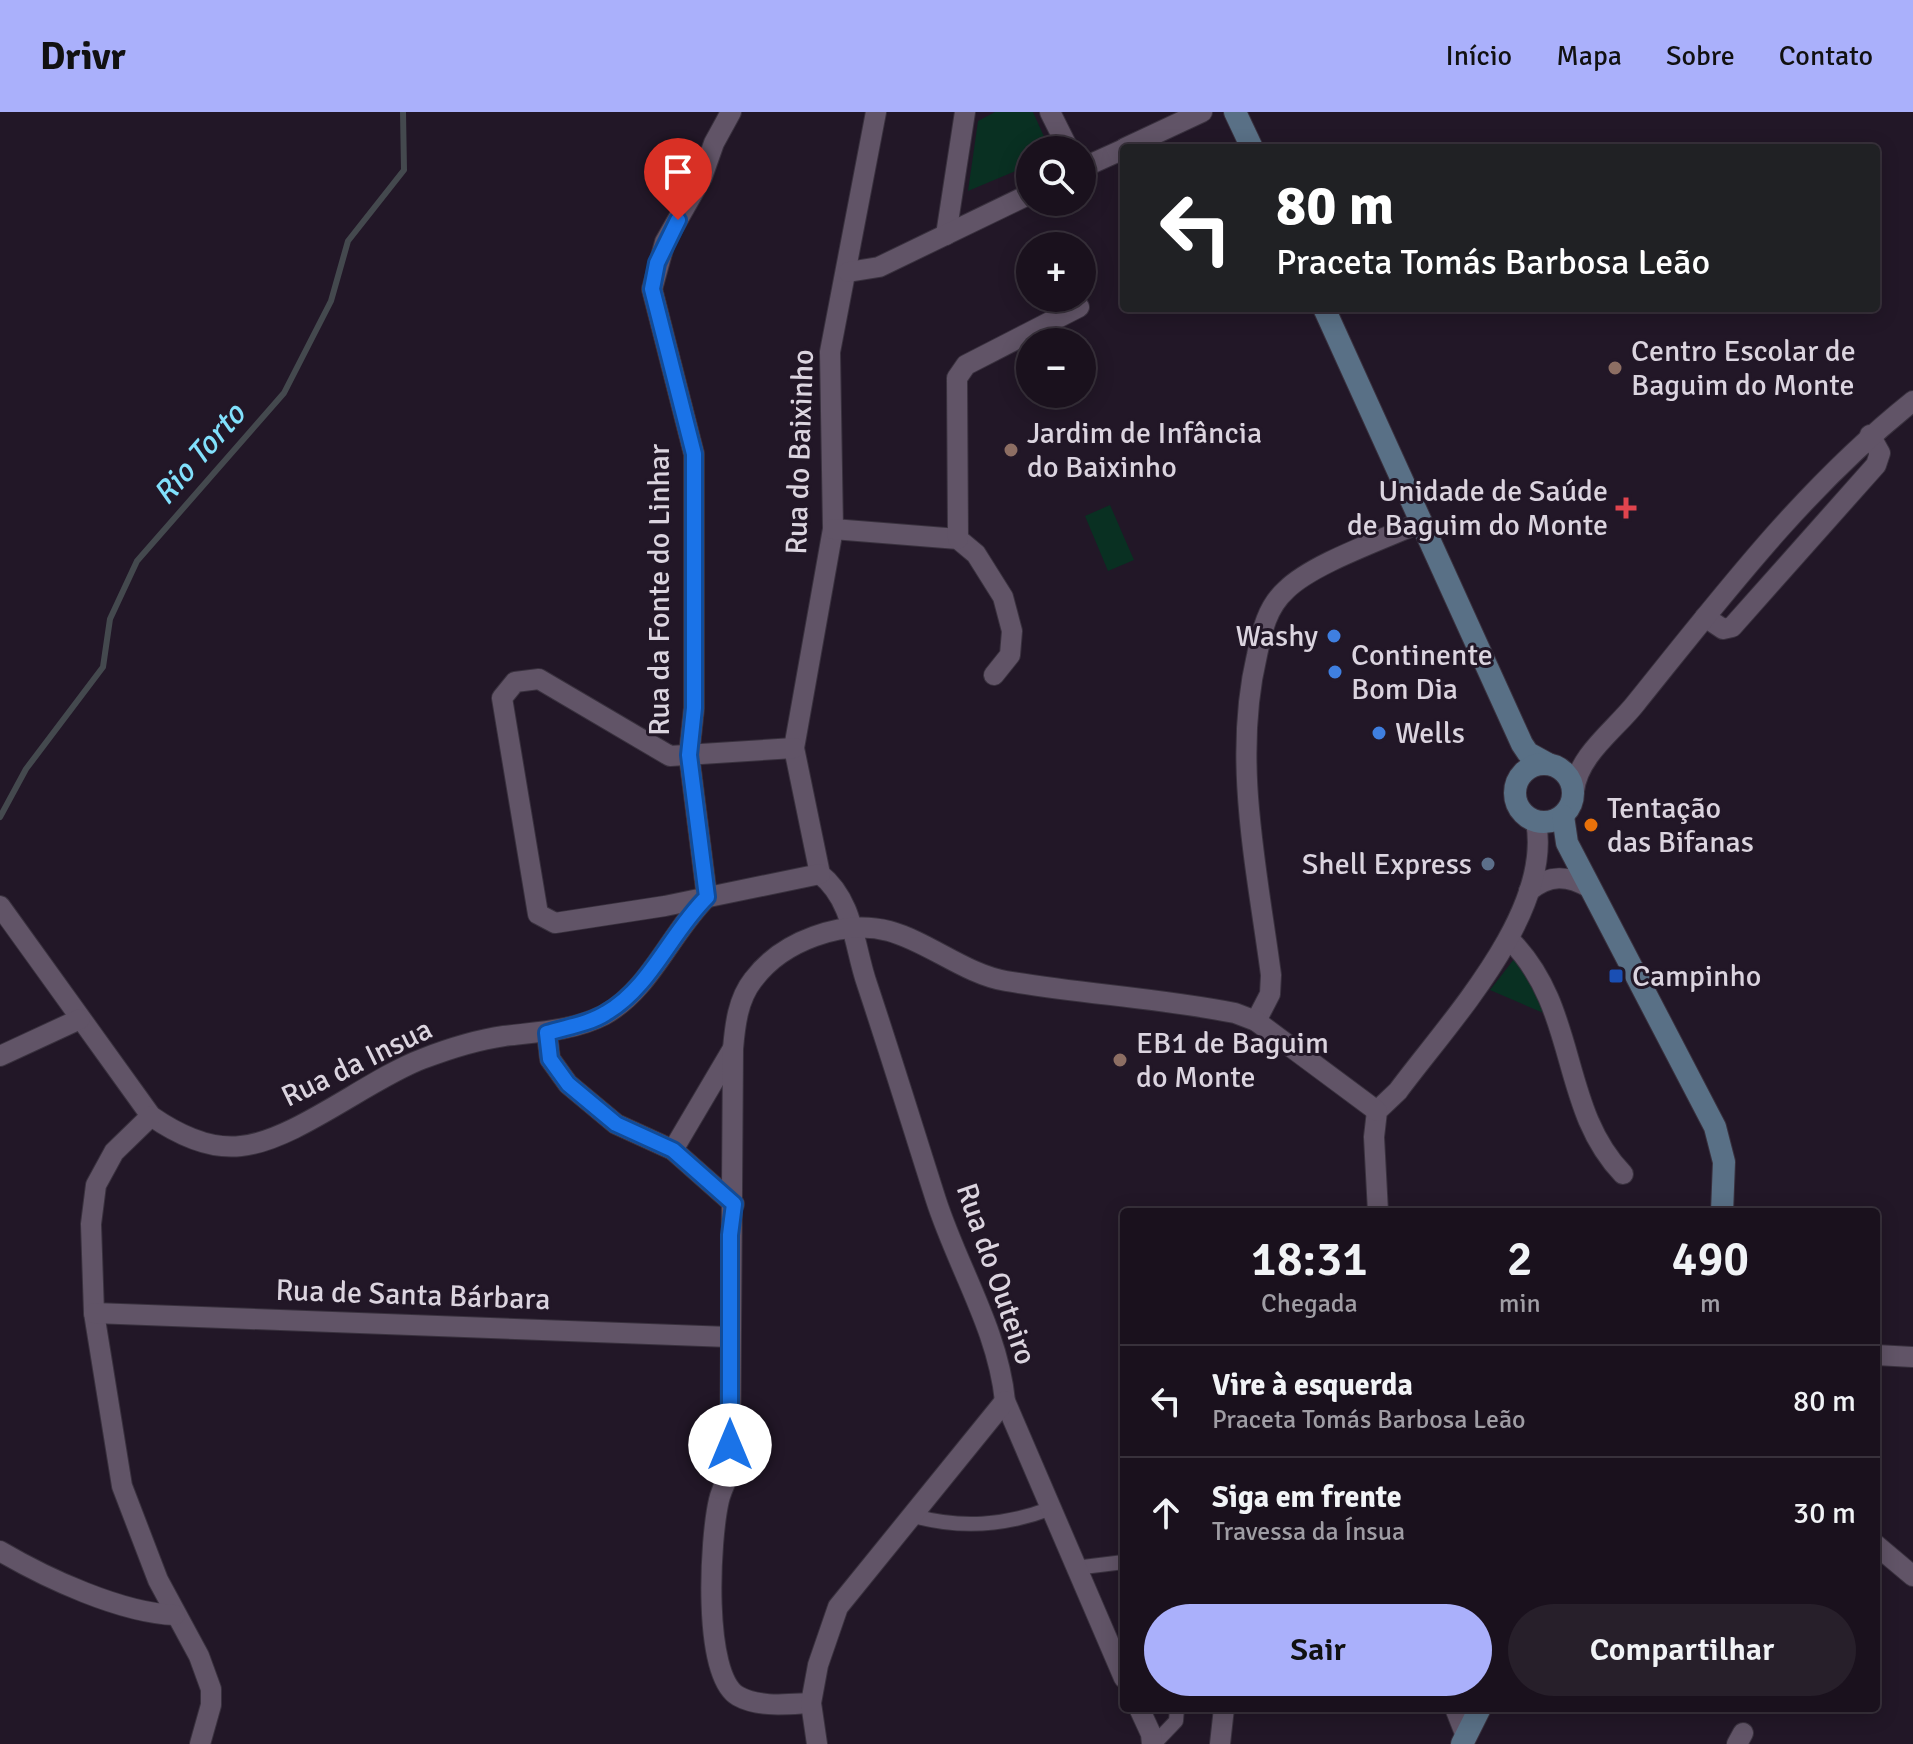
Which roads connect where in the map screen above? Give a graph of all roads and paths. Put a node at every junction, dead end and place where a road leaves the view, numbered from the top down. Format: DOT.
graph roads {
  1 [pos="731,112"];
  2 [pos="876,112"];
  3 [pos="965,112"];
  4 [pos="1050,112"];
  5 [pos="1202,112"];
  6 [pos="1235,112"];
  7 [pos="1062,136"];
  8 [pos="1134,144"];
  9 [pos="1250,144"];
  10 [pos="1120,150"];
  11 [pos="1096,161"];
  12 [pos="1016,201"];
  13 [pos="946,235"];
  14 [pos="848,272"];
  15 [pos="1069,312"];
  16 [pos="1326,312"];
  17 [pos="1913,401"];
  18 [pos="1870,435"];
  19 [pos="1790,513"];
  20 [pos="1421,522"];
  21 [pos="833,529"];
  22 [pos="1814,535"];
  23 [pos="958,539"];
  24 [pos="1705,617"];
  25 [pos="994,675"];
  26 [pos="1522,744"];
  27 [pos="794,748"];
  28 [pos="689,755"];
  29 [pos="1586,759"];
  30 [pos="1553,766"];
  31 [pos="1521,775"];
  32 [pos="1574,791"];
  33 [pos="1548,820"];
  34 [pos="820,874"];
  35 [pos="1590,888"];
  36 [pos="1529,891"];
  37 [pos="707,897"];
  38 [pos="0,906"];
  39 [pos="853,926"];
  40 [pos="1510,940"];
  41 [pos="80,1019"];
  42 [pos="1256,1021"];
  43 [pos="547,1033"];
  44 [pos="733,1049"];
  45 [pos="0,1056"];
  46 [pos="1377,1111"];
  47 [pos="151,1116"];
  48 [pos="673,1150"];
  49 [pos="1623,1174"];
  50 [pos="734,1204"];
  51 [pos="1378,1208"];
  52 [pos="1722,1208"];
  53 [pos="94,1313"];
  54 [pos="729,1337"];
  55 [pos="1880,1355"];
  56 [pos="1913,1357"];
  57 [pos="1005,1401"];
  58 [pos="1049,1509"];
  59 [pos="914,1516"];
  60 [pos="1880,1548"];
  61 [pos="0,1551"];
  62 [pos="1120,1562"];
  63 [pos="1075,1568"];
  64 [pos="1913,1576"];
  65 [pos="175,1615"];
  66 [pos="1120,1669"];
  67 [pos="811,1703"];
  68 [pos="1141,1712"];
  69 [pos="1177,1712"];
  70 [pos="1224,1712"];
  71 [pos="1456,1712"];
  72 [pos="1478,1712"];
  73 [pos="1464,1740"];
  74 [pos="200,1744"];
  75 [pos="817,1744"];
  76 [pos="1153,1744"];
  77 [pos="1220,1744"];
  1 -- 28 [label="street, Rua da Fonte do Linhar"];
  2 -- 14 [label="street, Rua do Baixinho"];
  3 -- 13 [label="street"];
  4 -- 7 [label="street"];
  5 -- 8 [label="street"];
  6 -- 9 [label="main road"];
  10 -- 11 [label="street"];
  12 -- 13 [label="street"];
  13 -- 14 [label="street"];
  14 -- 21 [label="street, Rua do Baixinho"];
  15 -- 23 [label="street"];
  16 -- 20 [label="main road"];
  17 -- 18 [label="street"];
  18 -- 19 [label="street"];
  18 -- 22 [label="street"];
  19 -- 22 [label="street"];
  19 -- 24 [label="street"];
  20 -- 26 [label="main road"];
  20 -- 42 [label="street"];
  21 -- 23 [label="street"];
  21 -- 27 [label="street, Rua do Baixinho"];
  22 -- 24 [label="street"];
  23 -- 25 [label="street"];
  24 -- 29 [label="street"];
  26 -- 30 [label="main road"];
  26 -- 31 [label="main road"];
  27 -- 28 [label="street"];
  27 -- 34 [label="street, Rua do Baixinho"];
  28 -- 37 [label="street, Rua da Fonte do Linhar"];
  28 -- 37 [label="street"];
  29 -- 30 [label="street"];
  29 -- 32 [label="street"];
  30 -- 31 [label="main road"];
  30 -- 32 [label="main road"];
  31 -- 33 [label="main road"];
  32 -- 33 [label="main road"];
  33 -- 35 [label="main road"];
  33 -- 36 [label="street"];
  34 -- 37 [label="street"];
  34 -- 39 [label="street, Rua do Baixinho"];
  35 -- 36 [label="street"];
  35 -- 52 [label="main road"];
  36 -- 40 [label="street"];
  37 -- 43 [label="street, Rua da Insua"];
  38 -- 41 [label="street, Rua da Insua"];
  39 -- 42 [label="street"];
  39 -- 44 [label="street"];
  39 -- 57 [label="street, Rua do Outeiro"];
  40 -- 46 [label="street"];
  40 -- 49 [label="street"];
  41 -- 45 [label="street"];
  41 -- 47 [label="street, Rua da Insua"];
  42 -- 46 [label="street"];
  43 -- 47 [label="street, Rua da Insua"];
  43 -- 48 [label="street"];
  44 -- 48 [label="street"];
  44 -- 50 [label="street"];
  46 -- 51 [label="street"];
  47 -- 53 [label="street"];
  48 -- 50 [label="street"];
  50 -- 54 [label="street"];
  53 -- 54 [label="street, Rua de Santa Bárbara"];
  53 -- 65 [label="street"];
  54 -- 67 [label="street"];
  55 -- 56 [label="street"];
  57 -- 58 [label="street, Rua do Outeiro"];
  57 -- 59 [label="street"];
  58 -- 59 [label="street"];
  58 -- 63 [label="street, Rua do Outeiro"];
  59 -- 67 [label="street"];
  60 -- 64 [label="street"];
  61 -- 65 [label="street"];
  62 -- 63 [label="street"];
  63 -- 66 [label="street, Rua do Outeiro"];
  65 -- 74 [label="street"];
  67 -- 75 [label="street"];
  68 -- 76 [label="street"];
  69 -- 76 [label="street"];
  70 -- 77 [label="street"];
  71 -- 73 [label="street"];
  72 -- 73 [label="main road"];
}
